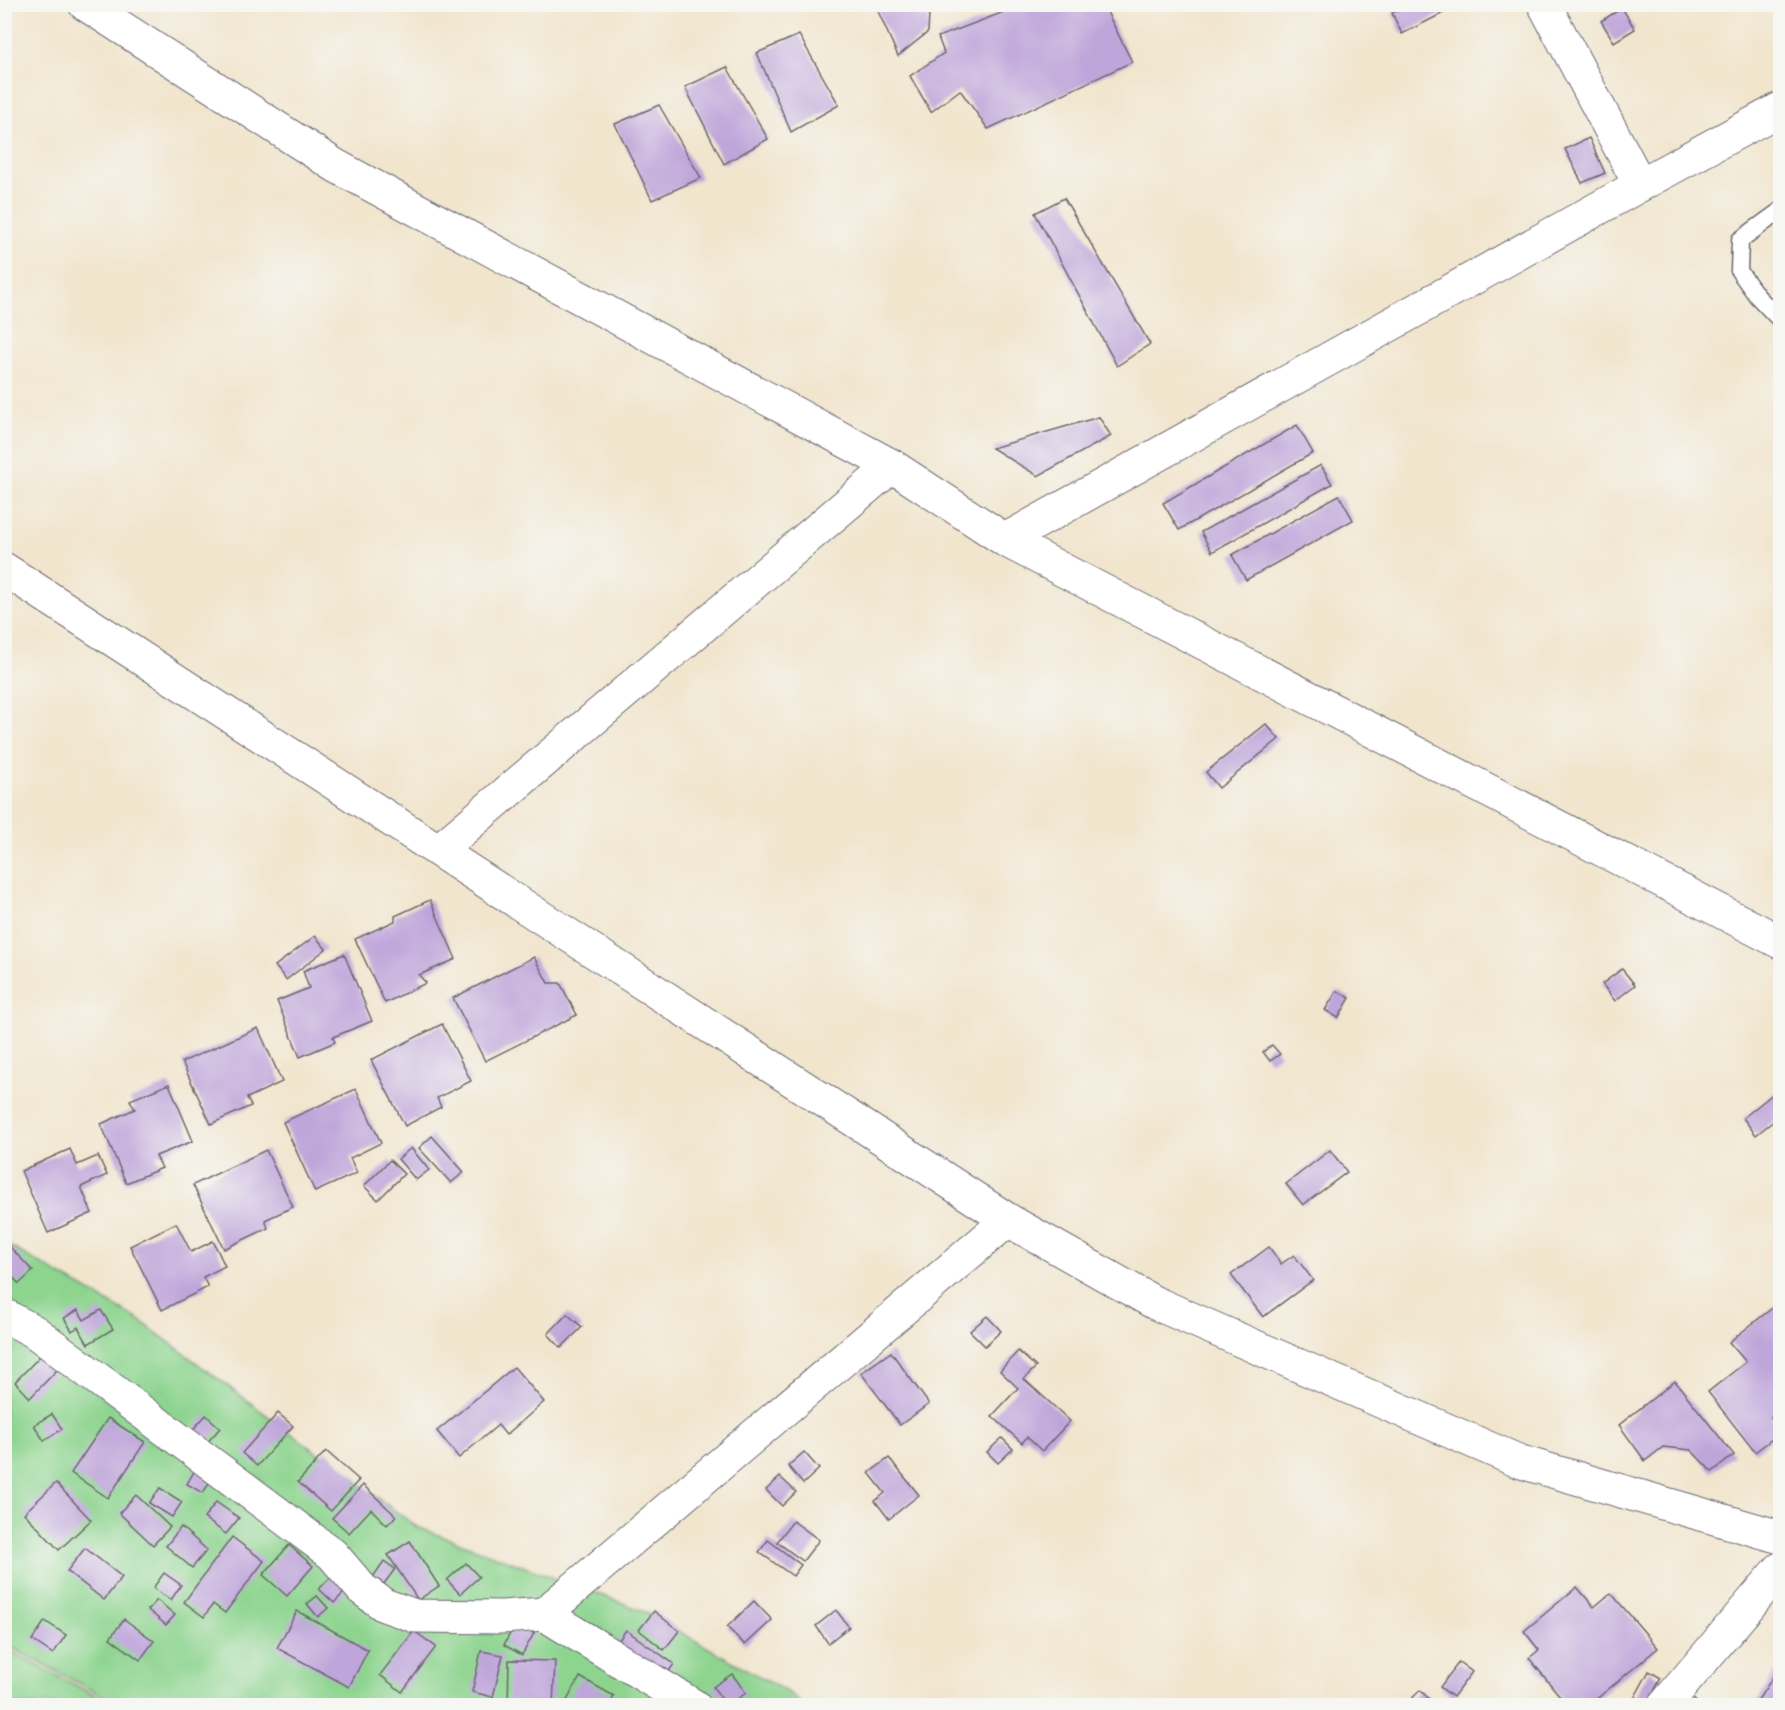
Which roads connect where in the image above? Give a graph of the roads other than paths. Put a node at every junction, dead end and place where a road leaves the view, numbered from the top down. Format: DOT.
graph roads {
  1 [pos="85,4"];
  2 [pos="1544,4"];
  3 [pos="1780,109"];
  4 [pos="1640,185"];
  5 [pos="1780,210"];
  6 [pos="1780,320"];
  7 [pos="892,466"];
  8 [pos="1005,540"];
  9 [pos="4,569"];
  10 [pos="439,850"];
  11 [pos="1780,942"];
  12 [pos="1008,1220"];
  13 [pos="4,1315"];
  14 [pos="1780,1537"];
  15 [pos="1780,1569"];
  16 [pos="544,1614"];
  17 [pos="694,1706"];
  18 [pos="1664,1706"];
  1 -- 7 [label="street"];
  2 -- 4 [label="street"];
  3 -- 4 [label="street"];
  4 -- 8 [label="street"];
  5 -- 6 [label="lane"];
  7 -- 8 [label="street"];
  7 -- 10 [label="street"];
  8 -- 11 [label="street"];
  9 -- 10 [label="street"];
  10 -- 12 [label="street"];
  12 -- 14 [label="street"];
  12 -- 16 [label="street"];
  13 -- 16 [label="street"];
  15 -- 18 [label="street"];
  16 -- 17 [label="street"];
}
